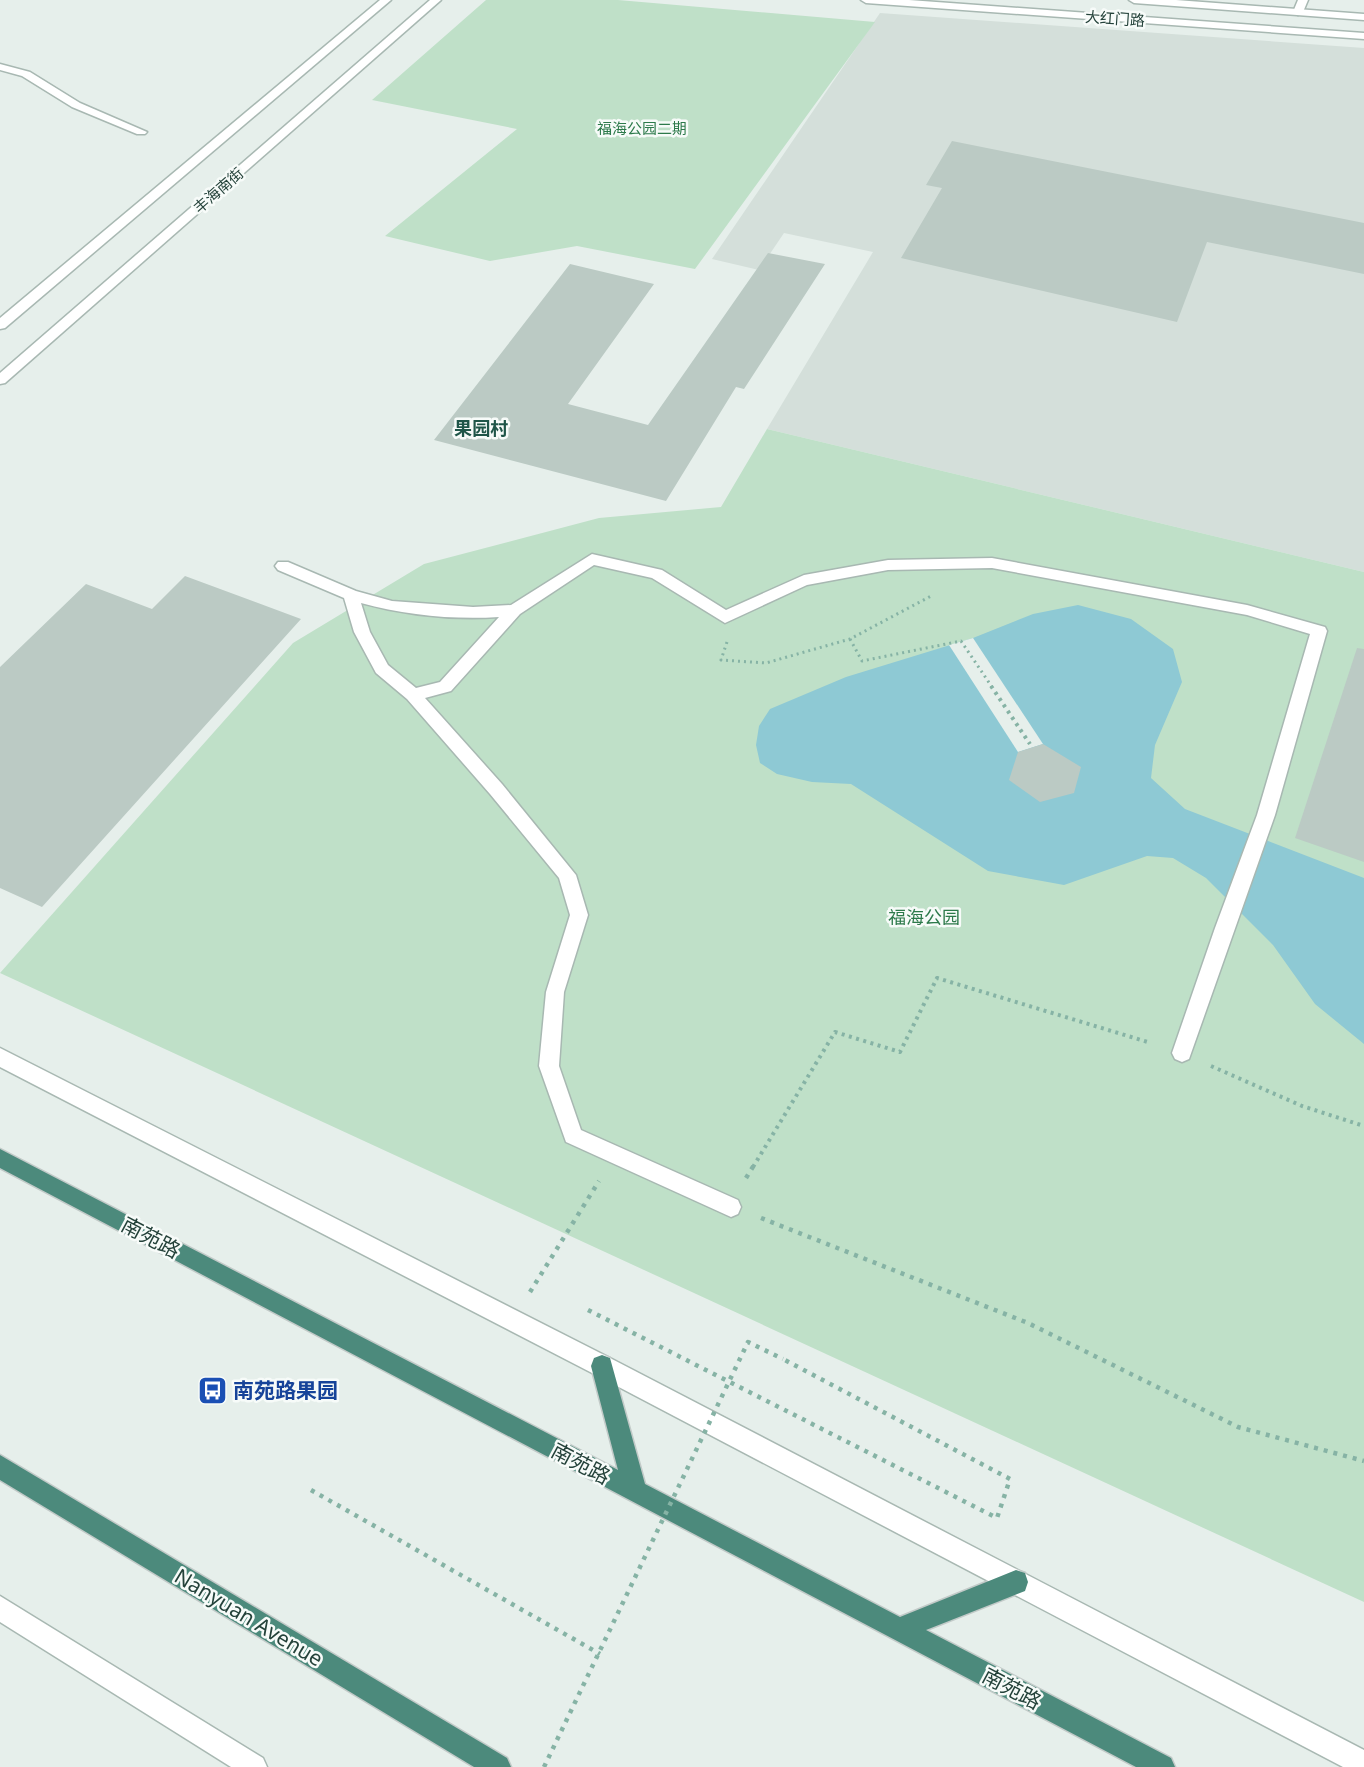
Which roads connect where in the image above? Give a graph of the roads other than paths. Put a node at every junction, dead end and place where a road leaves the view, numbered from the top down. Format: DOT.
graph roads {
  1 [pos="386,0"];
  2 [pos="436,0"];
  3 [pos="866,0"];
  4 [pos="1134,0"];
  5 [pos="1303,0"];
  6 [pos="1298,12"];
  7 [pos="1364,17"];
  8 [pos="1364,36"];
  9 [pos="0,67"];
  10 [pos="141,132"];
  11 [pos="0,325"];
  12 [pos="0,380"];
  13 [pos="283,566"];
  14 [pos="351,595"];
  15 [pos="514,610"];
  16 [pos="413,695"];
  17 [pos="1182,1053"];
  18 [pos="0,1057"];
  19 [pos="0,1158"];
  20 [pos="731,1207"];
  21 [pos="602,1366"];
  22 [pos="0,1467"];
  23 [pos="635,1491"];
  24 [pos="1016,1582"];
  25 [pos="0,1608"];
  26 [pos="900,1629"];
  27 [pos="1364,1764"];
  28 [pos="254,1767"];
  29 [pos="498,1767"];
  30 [pos="1162,1767"];
  1 -- 11 [label="street"];
  2 -- 12 [label="street, 丰海南街"];
  3 -- 8 [label="street, 大红门路"];
  4 -- 6 [label="street, 大红门路"];
  5 -- 6 [label="street"];
  6 -- 7 [label="street, 大红门路"];
  9 -- 10 [label="street"];
  13 -- 14 [label="street"];
  14 -- 15 [label="street"];
  14 -- 16 [label="street"];
  15 -- 16 [label="street"];
  15 -- 17 [label="street"];
  16 -- 20 [label="street"];
  18 -- 21 [label="street"];
  19 -- 23 [label="highway, 南苑路"];
  21 -- 23 [label="highway"];
  21 -- 24 [label="street"];
  22 -- 29 [label="highway, Nanyuan Avenue"];
  23 -- 26 [label="highway, 南苑路"];
  24 -- 26 [label="highway"];
  24 -- 27 [label="street"];
  25 -- 28 [label="street"];
  26 -- 30 [label="highway, 南苑路"];
}
